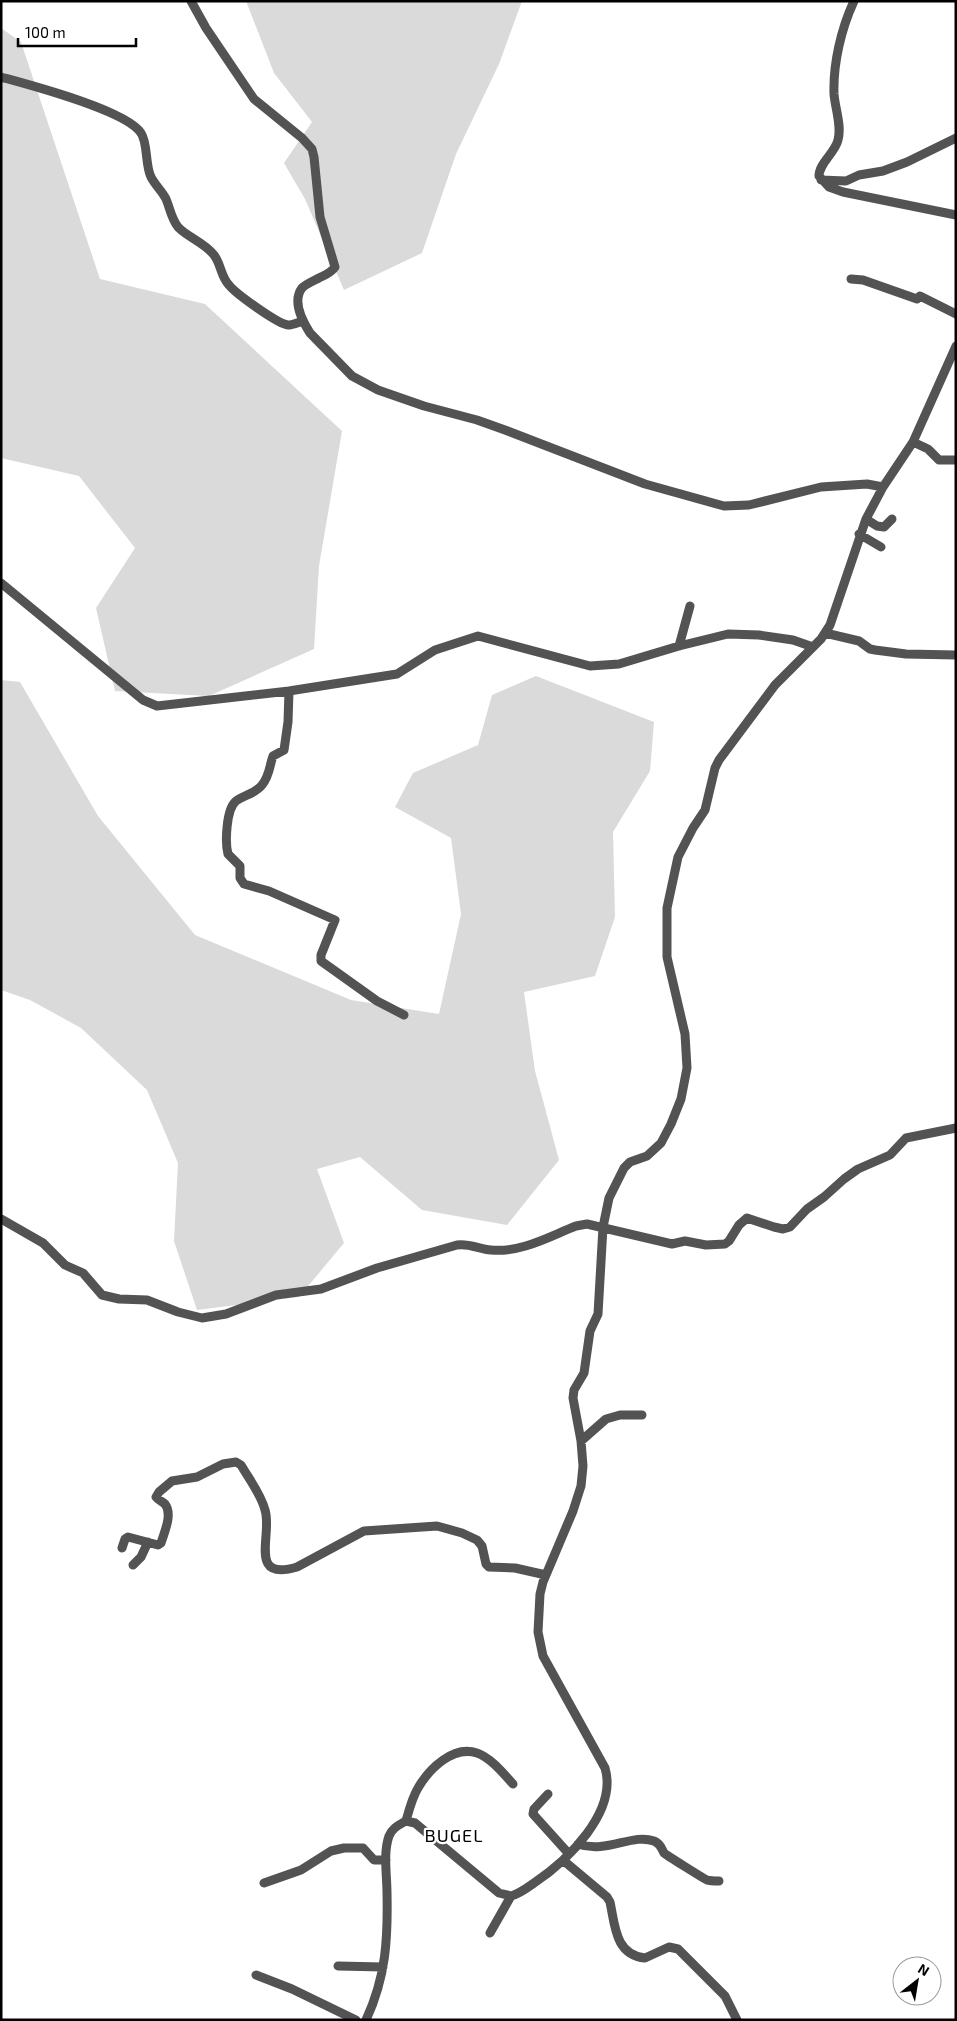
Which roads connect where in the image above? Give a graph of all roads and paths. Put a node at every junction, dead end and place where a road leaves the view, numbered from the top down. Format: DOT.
graph roads {
  1 [pos="191,1"];
  2 [pos="854,1"];
  3 [pos="1,77"];
  4 [pos="956,138"];
  5 [pos="821,180"];
  6 [pos="956,215"];
  7 [pos="851,279"];
  8 [pos="956,314"];
  9 [pos="303,321"];
  10 [pos="956,346"];
  11 [pos="913,442"];
  12 [pos="956,460"];
  13 [pos="883,487"];
  14 [pos="866,519"];
  15 [pos="892,519"];
  16 [pos="860,534"];
  17 [pos="882,548"];
  18 [pos="1,583"];
  19 [pos="690,606"];
  20 [pos="825,633"];
  21 [pos="679,646"];
  22 [pos="813,647"];
  23 [pos="956,656"];
  24 [pos="288,691"];
  25 [pos="404,1016"];
  26 [pos="956,1128"];
  27 [pos="1,1219"];
  28 [pos="603,1227"];
  29 [pos="642,1414"];
  30 [pos="581,1441"];
  31 [pos="148,1542"];
  32 [pos="122,1548"];
  33 [pos="133,1565"];
  34 [pos="546,1575"];
  35 [pos="512,1784"];
  36 [pos="548,1794"];
  37 [pos="406,1821"];
  38 [pos="578,1844"];
  39 [pos="567,1858"];
  40 [pos="386,1860"];
  41 [pos="719,1881"];
  42 [pos="264,1883"];
  43 [pos="511,1896"];
  44 [pos="490,1933"];
  45 [pos="338,1966"];
  46 [pos="383,1967"];
  47 [pos="256,1975"];
  48 [pos="356,2020"];
  49 [pos="366,2020"];
  50 [pos="737,2020"];
  1 -- 9 [label="street"];
  2 -- 5 [label="street"];
  3 -- 9 [label="street"];
  4 -- 5 [label="street"];
  5 -- 6 [label="street"];
  7 -- 8 [label="street"];
  9 -- 13 [label="street"];
  10 -- 11 [label="street"];
  11 -- 12 [label="street"];
  11 -- 13 [label="street"];
  13 -- 14 [label="street"];
  14 -- 15 [label="street"];
  14 -- 16 [label="street"];
  16 -- 17 [label="street"];
  16 -- 20 [label="street"];
  18 -- 24 [label="street"];
  19 -- 21 [label="street"];
  20 -- 22 [label="street"];
  20 -- 23 [label="street"];
  21 -- 22 [label="street"];
  21 -- 24 [label="street"];
  22 -- 28 [label="street"];
  24 -- 25 [label="street"];
  26 -- 28 [label="street"];
  27 -- 28 [label="street"];
  28 -- 30 [label="street"];
  29 -- 30 [label="street"];
  30 -- 34 [label="street"];
  31 -- 32 [label="street"];
  31 -- 33 [label="street"];
  31 -- 34 [label="street"];
  34 -- 38 [label="street"];
  35 -- 37 [label="street"];
  36 -- 39 [label="street"];
  37 -- 40 [label="street"];
  37 -- 43 [label="street"];
  38 -- 39 [label="street"];
  38 -- 41 [label="street"];
  39 -- 43 [label="street"];
  39 -- 50 [label="street"];
  40 -- 42 [label="street"];
  40 -- 46 [label="street"];
  43 -- 44 [label="street"];
  45 -- 46 [label="street"];
  46 -- 49 [label="street"];
  47 -- 48 [label="street"];
}
